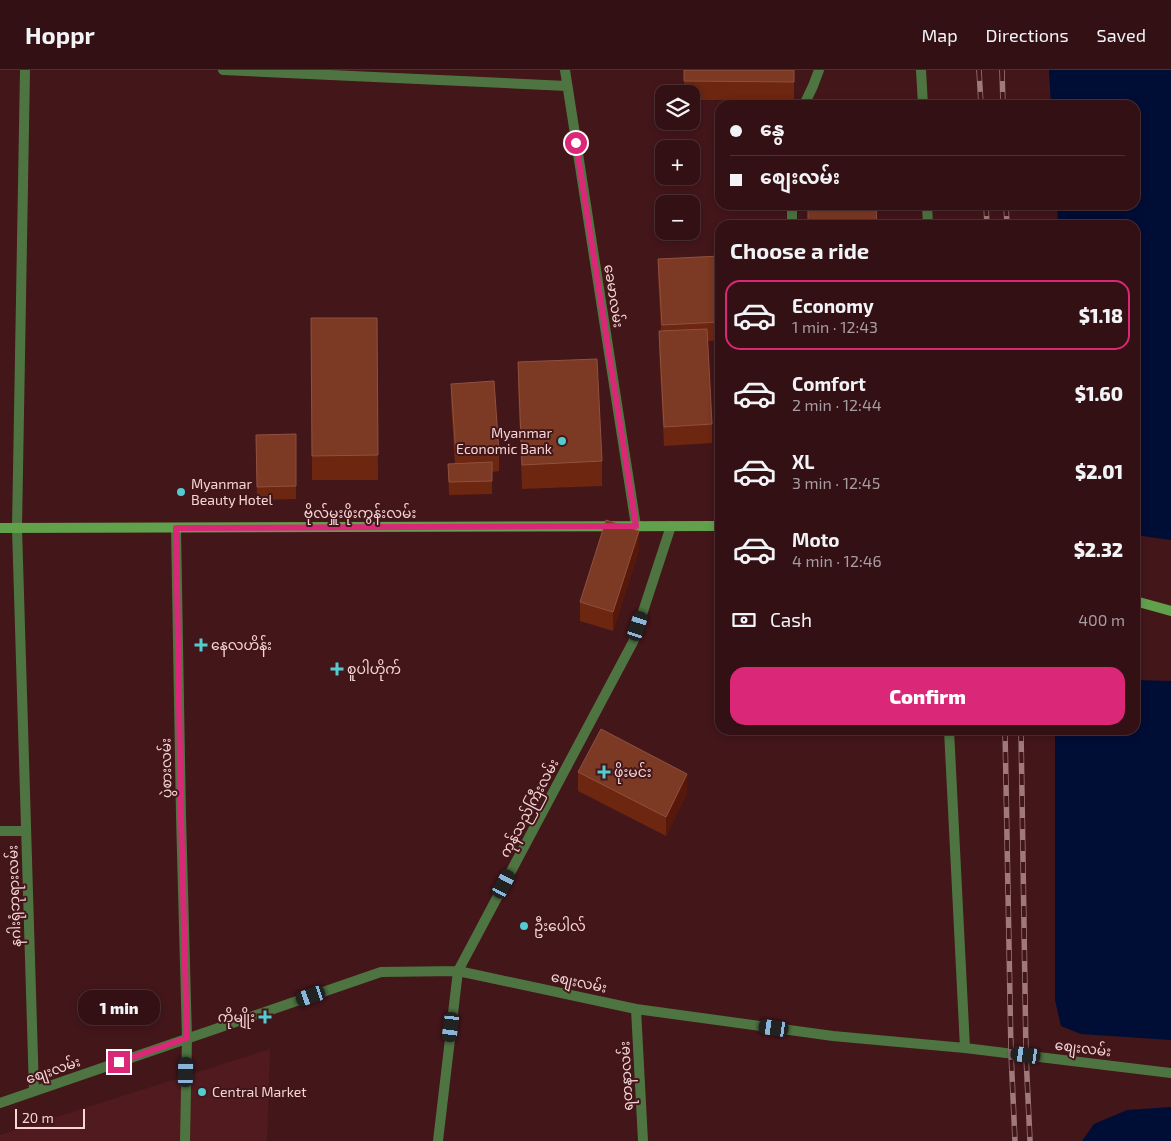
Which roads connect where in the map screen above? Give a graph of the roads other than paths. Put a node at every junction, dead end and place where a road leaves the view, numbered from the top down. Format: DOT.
graph roads {
  1 [pos="25,70"];
  2 [pos="223,70"];
  3 [pos="565,70"];
  4 [pos="819,70"];
  5 [pos="921,70"];
  6 [pos="567,86"];
  7 [pos="806,100"];
  8 [pos="922,100"];
  9 [pos="636,526"];
  10 [pos="671,526"];
  11 [pos="715,526"];
  12 [pos="0,528"];
  13 [pos="17,528"];
  14 [pos="176,528"];
  15 [pos="1140,603"];
  16 [pos="1171,610"];
  17 [pos="949,735"];
  18 [pos="0,831"];
  19 [pos="26,831"];
  20 [pos="458,971"];
  21 [pos="636,1008"];
  22 [pos="187,1038"];
  23 [pos="965,1048"];
  24 [pos="1171,1073"];
  25 [pos="34,1091"];
  26 [pos="0,1103"];
  27 [pos="185,1141"];
  28 [pos="438,1141"];
  29 [pos="643,1141"];
  1 -- 13 [label="street, နဂါးရုံဘုရားလမ်း"];
  2 -- 6 [label="street"];
  3 -- 6 [label="street, ခေမာလမ်း"];
  4 -- 7 [label="street"];
  5 -- 8 [label="street"];
  6 -- 9 [label="street, ခေမာလမ်း"];
  9 -- 10 [label="street, ဗိုလ်မှူးဖိုးကွန်းလမ်း"];
  9 -- 14 [label="street, ဗိုလ်မှူးဖိုးကွန်းလမ်း"];
  10 -- 11 [label="street, ဗိုလ်မှူးဖိုးကွန်းလမ်း"];
  10 -- 20 [label="street, ကုန်သည်ကြီးလမ်း"];
  12 -- 13 [label="street, ဗိုလ်မှူးဖိုးကွန်းလမ်း"];
  13 -- 14 [label="street, ဗိုလ်မှူးဖိုးကွန်းလမ်း"];
  13 -- 19 [label="street, နဂါးရုံဘုရားလမ်း"];
  14 -- 22 [label="street, ပွဲစားလမ်း"];
  15 -- 16 [label="street"];
  17 -- 23 [label="street"];
  18 -- 19 [label="street"];
  19 -- 25 [label="street, နဂါးရုံဘုရားလမ်း"];
  20 -- 21 [label="street, စျေးလမ်း"];
  20 -- 22 [label="street, စျေးလမ်း"];
  20 -- 28 [label="street, ကုန်သည်ကြီးလမ်း"];
  21 -- 23 [label="street, စျေးလမ်း"];
  21 -- 29 [label="street, ရတနာလမ်း"];
  22 -- 25 [label="street, စျေးလမ်း"];
  22 -- 27 [label="street, ပွဲစားလမ်း"];
  23 -- 24 [label="street, စျေးလမ်း"];
  25 -- 26 [label="street, စျေးလမ်း"];
}
